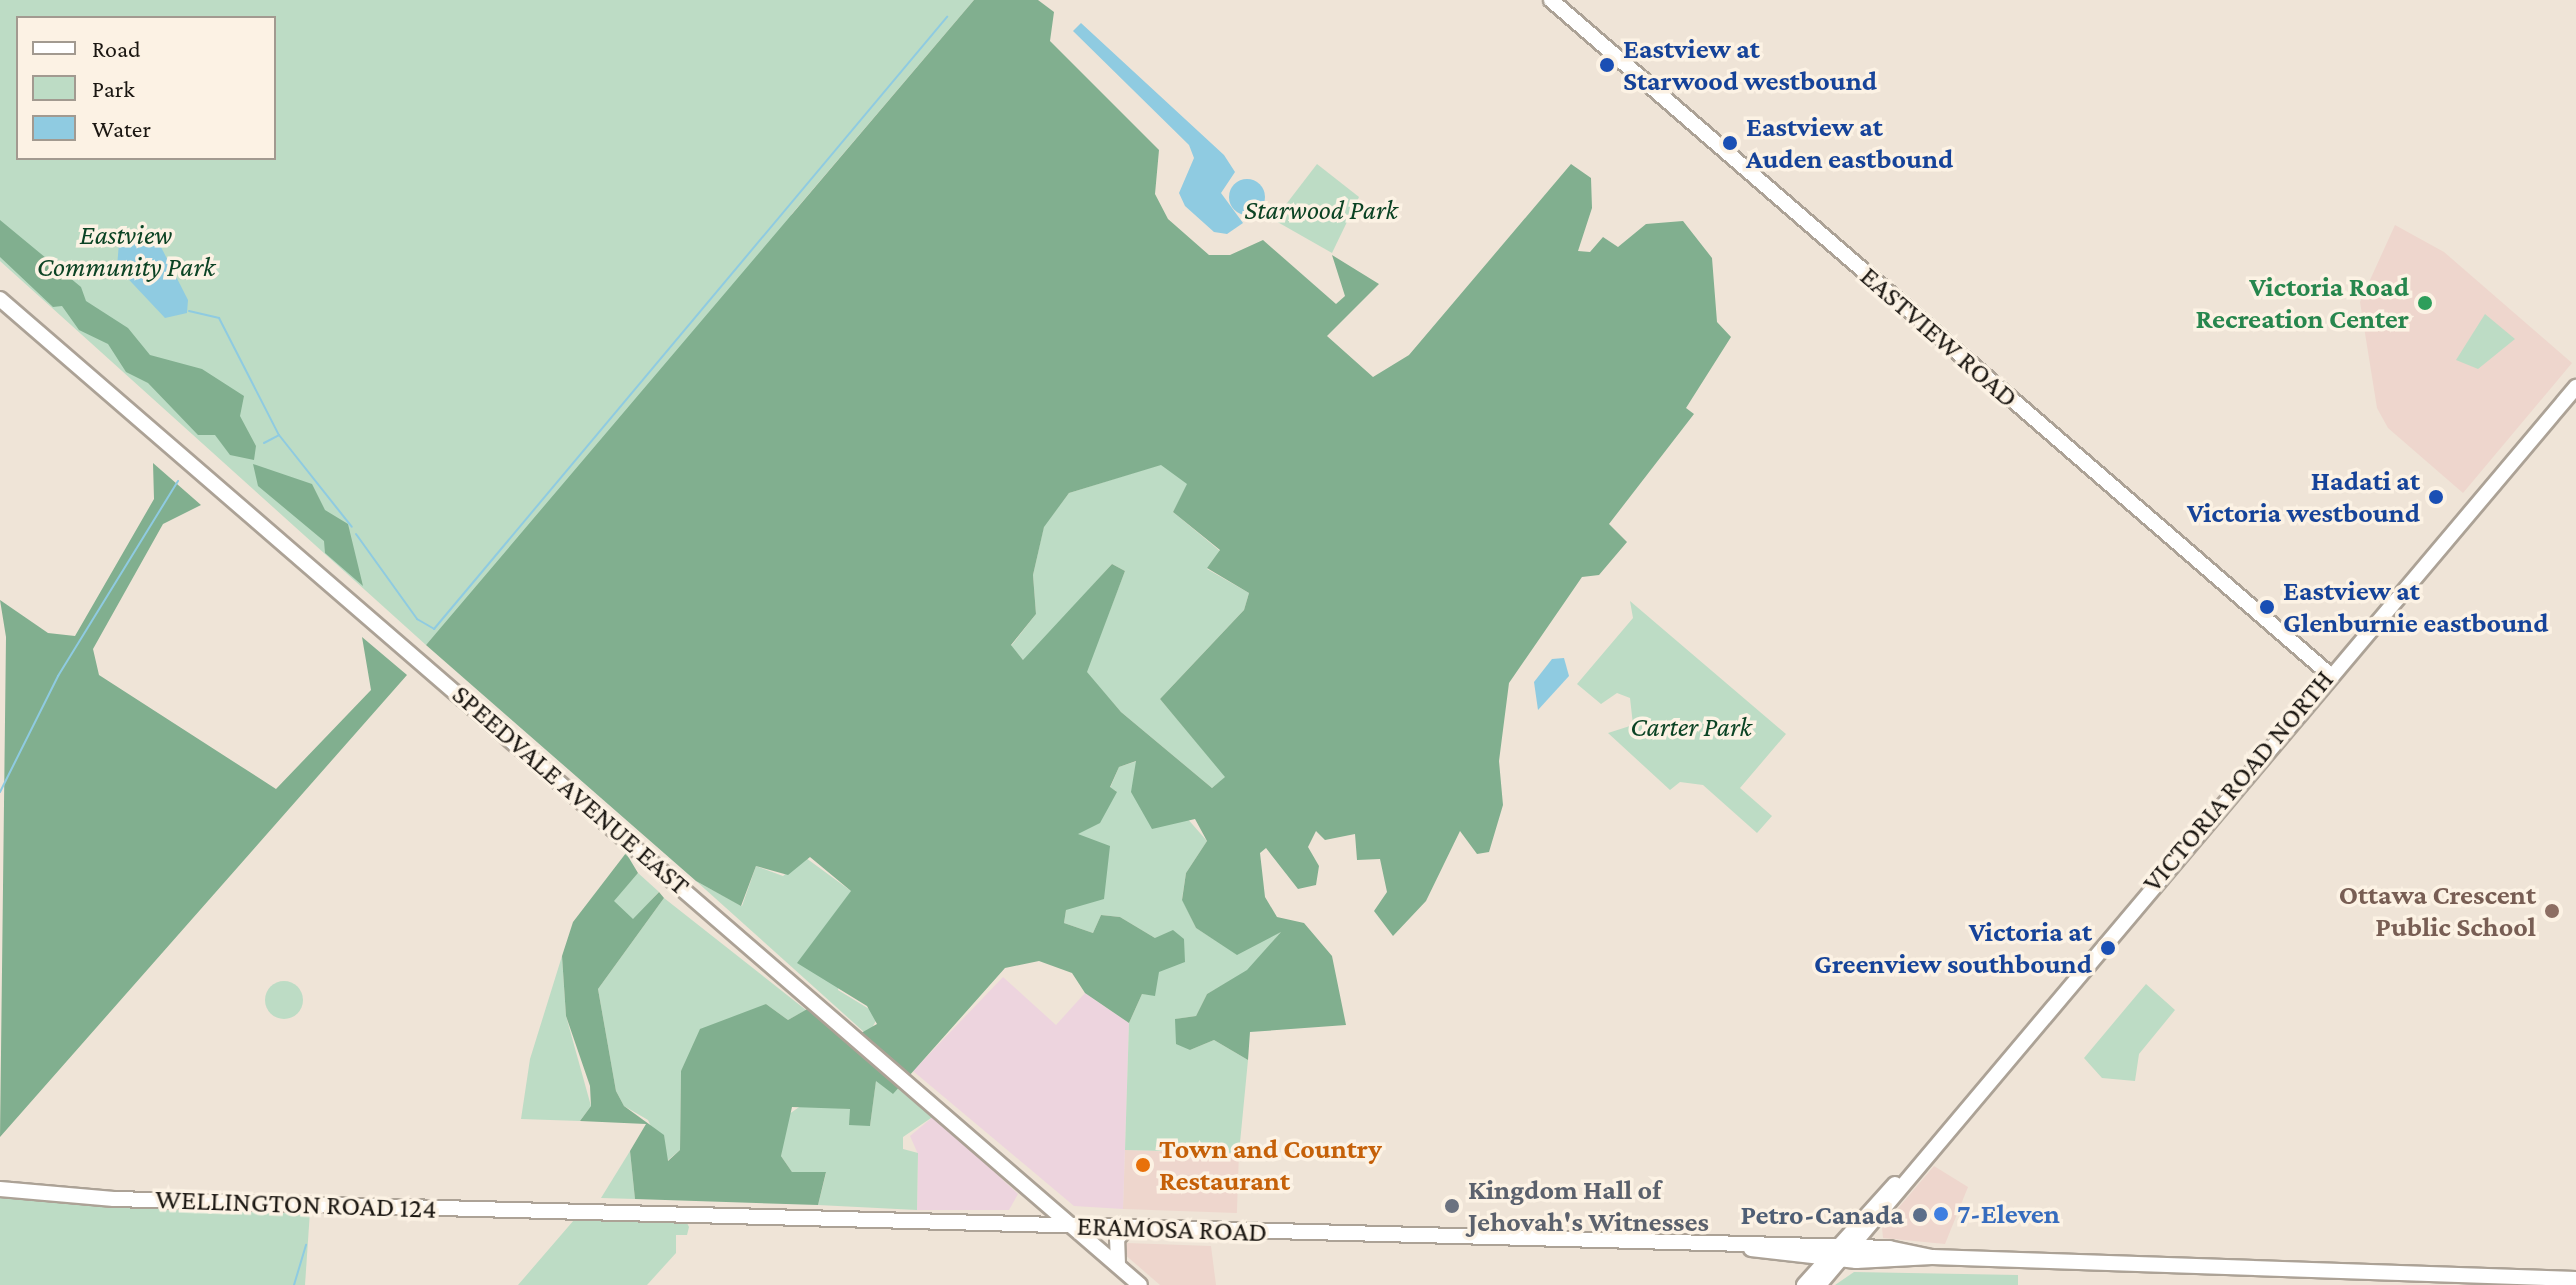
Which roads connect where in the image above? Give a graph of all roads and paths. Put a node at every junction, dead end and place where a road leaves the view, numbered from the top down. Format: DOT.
graph roads {
  1 [pos="1551,0"];
  2 [pos="0,299"];
  3 [pos="2576,387"];
  4 [pos="2329,674"];
  5 [pos="1903,1178"];
  6 [pos="0,1189"];
  7 [pos="1033,1193"];
  8 [pos="593,1212"];
  9 [pos="1874,1219"];
  10 [pos="1002,1224"];
  11 [pos="1072,1226"];
  12 [pos="1127,1228"];
  13 [pos="1889,1248"];
  14 [pos="1750,1249"];
  15 [pos="1838,1253"];
  16 [pos="1932,1257"];
  17 [pos="1787,1258"];
  18 [pos="1118,1265"];
  19 [pos="2576,1279"];
  20 [pos="1140,1285"];
  21 [pos="1803,1285"];
  22 [pos="1819,1285"];
  1 -- 4 [label="main road, EASTVIEW ROAD"];
  2 -- 7 [label="main road, SPEEDVALE AVENUE EAST"];
  3 -- 4 [label="main road, VICTORIA ROAD NORTH"];
  4 -- 5 [label="main road, VICTORIA ROAD NORTH"];
  5 -- 9 [label="main road, VICTORIA ROAD NORTH"];
  5 -- 15 [label="main road, VICTORIA ROAD NORTH"];
  6 -- 8 [label="main road, WELLINGTON ROAD 124"];
  7 -- 10 [label="main road"];
  7 -- 11 [label="main road, SPEEDVALE AVENUE EAST"];
  8 -- 10 [label="main road, ERAMOSA ROAD"];
  9 -- 13 [label="main road"];
  9 -- 15 [label="main road, VICTORIA ROAD NORTH"];
  10 -- 11 [label="main road, ERAMOSA ROAD"];
  11 -- 12 [label="main road, ERAMOSA ROAD"];
  11 -- 18 [label="main road, SPEEDVALE AVENUE EAST"];
  12 -- 14 [label="main road, ERAMOSA ROAD"];
  12 -- 18 [label="main road"];
  13 -- 15 [label="main road, ERAMOSA ROAD"];
  13 -- 16 [label="main road, ERAMOSA ROAD"];
  14 -- 15 [label="main road, ERAMOSA ROAD"];
  14 -- 17 [label="main road, ERAMOSA ROAD"];
  15 -- 16 [label="main road, ERAMOSA ROAD"];
  15 -- 17 [label="main road, ERAMOSA ROAD"];
  15 -- 21 [label="main road, VICTORIA ROAD NORTH"];
  15 -- 22 [label="main road, VICTORIA ROAD NORTH"];
  16 -- 19 [label="main road, ERAMOSA ROAD"];
  17 -- 21 [label="main road"];
  18 -- 20 [label="main road, SPEEDVALE AVENUE EAST"];
}
